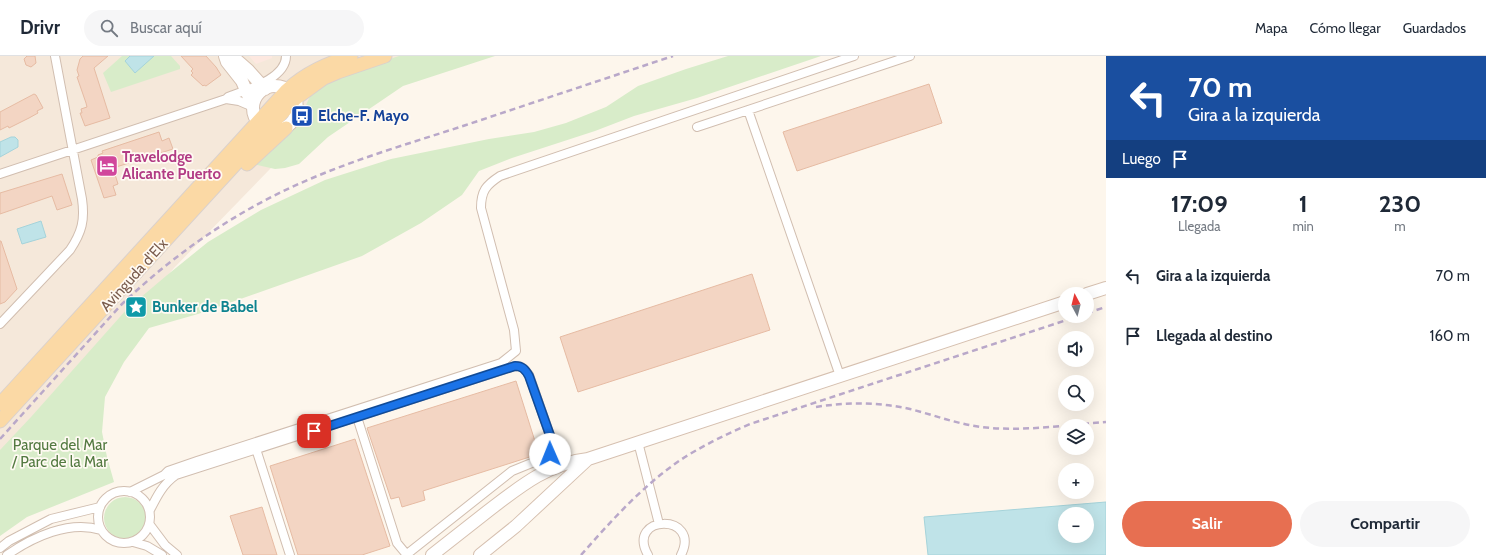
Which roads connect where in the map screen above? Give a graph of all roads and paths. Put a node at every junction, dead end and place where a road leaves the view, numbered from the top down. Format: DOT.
graph roads {
  1 [pos="55,56"];
  2 [pos="225,56"];
  3 [pos="232,56"];
  4 [pos="286,56"];
  5 [pos="350,56"];
  6 [pos="385,56"];
  7 [pos="854,56"];
  8 [pos="910,56"];
  9 [pos="265,84"];
  10 [pos="246,90"];
  11 [pos="291,94"];
  12 [pos="226,99"];
  13 [pos="253,107"];
  14 [pos="748,110"];
  15 [pos="263,125"];
  16 [pos="697,127"];
  17 [pos="286,128"];
  18 [pos="73,151"];
  19 [pos="0,174"];
  20 [pos="160,246"];
  21 [pos="1106,288"];
  22 [pos="1094,292"];
  23 [pos="1058,304"];
  24 [pos="0,324"];
  25 [pos="840,376"];
  26 [pos="0,404"];
  27 [pos="356,417"];
  28 [pos="0,421"];
  29 [pos="638,442"];
  30 [pos="256,449"];
  31 [pos="588,459"];
  32 [pos="164,475"];
  33 [pos="176,475"];
  34 [pos="130,492"];
  35 [pos="100,507"];
  36 [pos="150,510"];
  37 [pos="659,524"];
  38 [pos="150,525"];
  39 [pos="101,530"];
  40 [pos="133,542"];
  41 [pos="0,548"];
  42 [pos="7,555"];
  43 [pos="162,555"];
  44 [pos="177,555"];
  45 [pos="290,555"];
  46 [pos="406,555"];
  47 [pos="432,555"];
  48 [pos="480,555"];
  49 [pos="648,555"];
  50 [pos="680,555"];
  1 -- 18 [label="street"];
  2 -- 10 [label="street"];
  3 -- 9 [label="street"];
  4 -- 9 [label="street"];
  5 -- 11 [label="main road, Avinguda d'Elx"];
  6 -- 11 [label="main road, Avinguda d'Elx"];
  7 -- 32 [label="street"];
  8 -- 14 [label="street"];
  9 -- 10 [label="street"];
  9 -- 11 [label="street"];
  9 -- 13 [label="street"];
  10 -- 12 [label="street"];
  10 -- 13 [label="street"];
  11 -- 15 [label="main road, Avinguda d'Elx"];
  11 -- 17 [label="street"];
  12 -- 13 [label="street"];
  12 -- 18 [label="street"];
  13 -- 15 [label="street"];
  14 -- 16 [label="street"];
  14 -- 25 [label="street"];
  15 -- 17 [label="street"];
  15 -- 20 [label="main road, Avinguda d'Elx"];
  15 -- 26 [label="main road, Avinguda d'Elx"];
  17 -- 20 [label="main road"];
  18 -- 19 [label="street"];
  18 -- 24 [label="street"];
  20 -- 28 [label="main road, Avinguda d'Elx"];
  21 -- 22 [label="street"];
  23 -- 25 [label="street"];
  25 -- 29 [label="street"];
  27 -- 30 [label="street"];
  27 -- 46 [label="street"];
  27 -- 46 [label="street"];
  29 -- 31 [label="street"];
  29 -- 37 [label="street"];
  30 -- 33 [label="street"];
  30 -- 45 [label="street"];
  31 -- 47 [label="street"];
  31 -- 48 [label="street"];
  32 -- 33 [label="street"];
  32 -- 34 [label="street"];
  33 -- 36 [label="street"];
  34 -- 35 [label="street"];
  34 -- 36 [label="street"];
  35 -- 39 [label="street"];
  35 -- 41 [label="street"];
  36 -- 38 [label="street"];
  37 -- 49 [label="street"];
  37 -- 50 [label="street"];
  38 -- 40 [label="street"];
  38 -- 44 [label="street"];
  39 -- 40 [label="street"];
  39 -- 42 [label="street"];
  40 -- 43 [label="street"];
}
